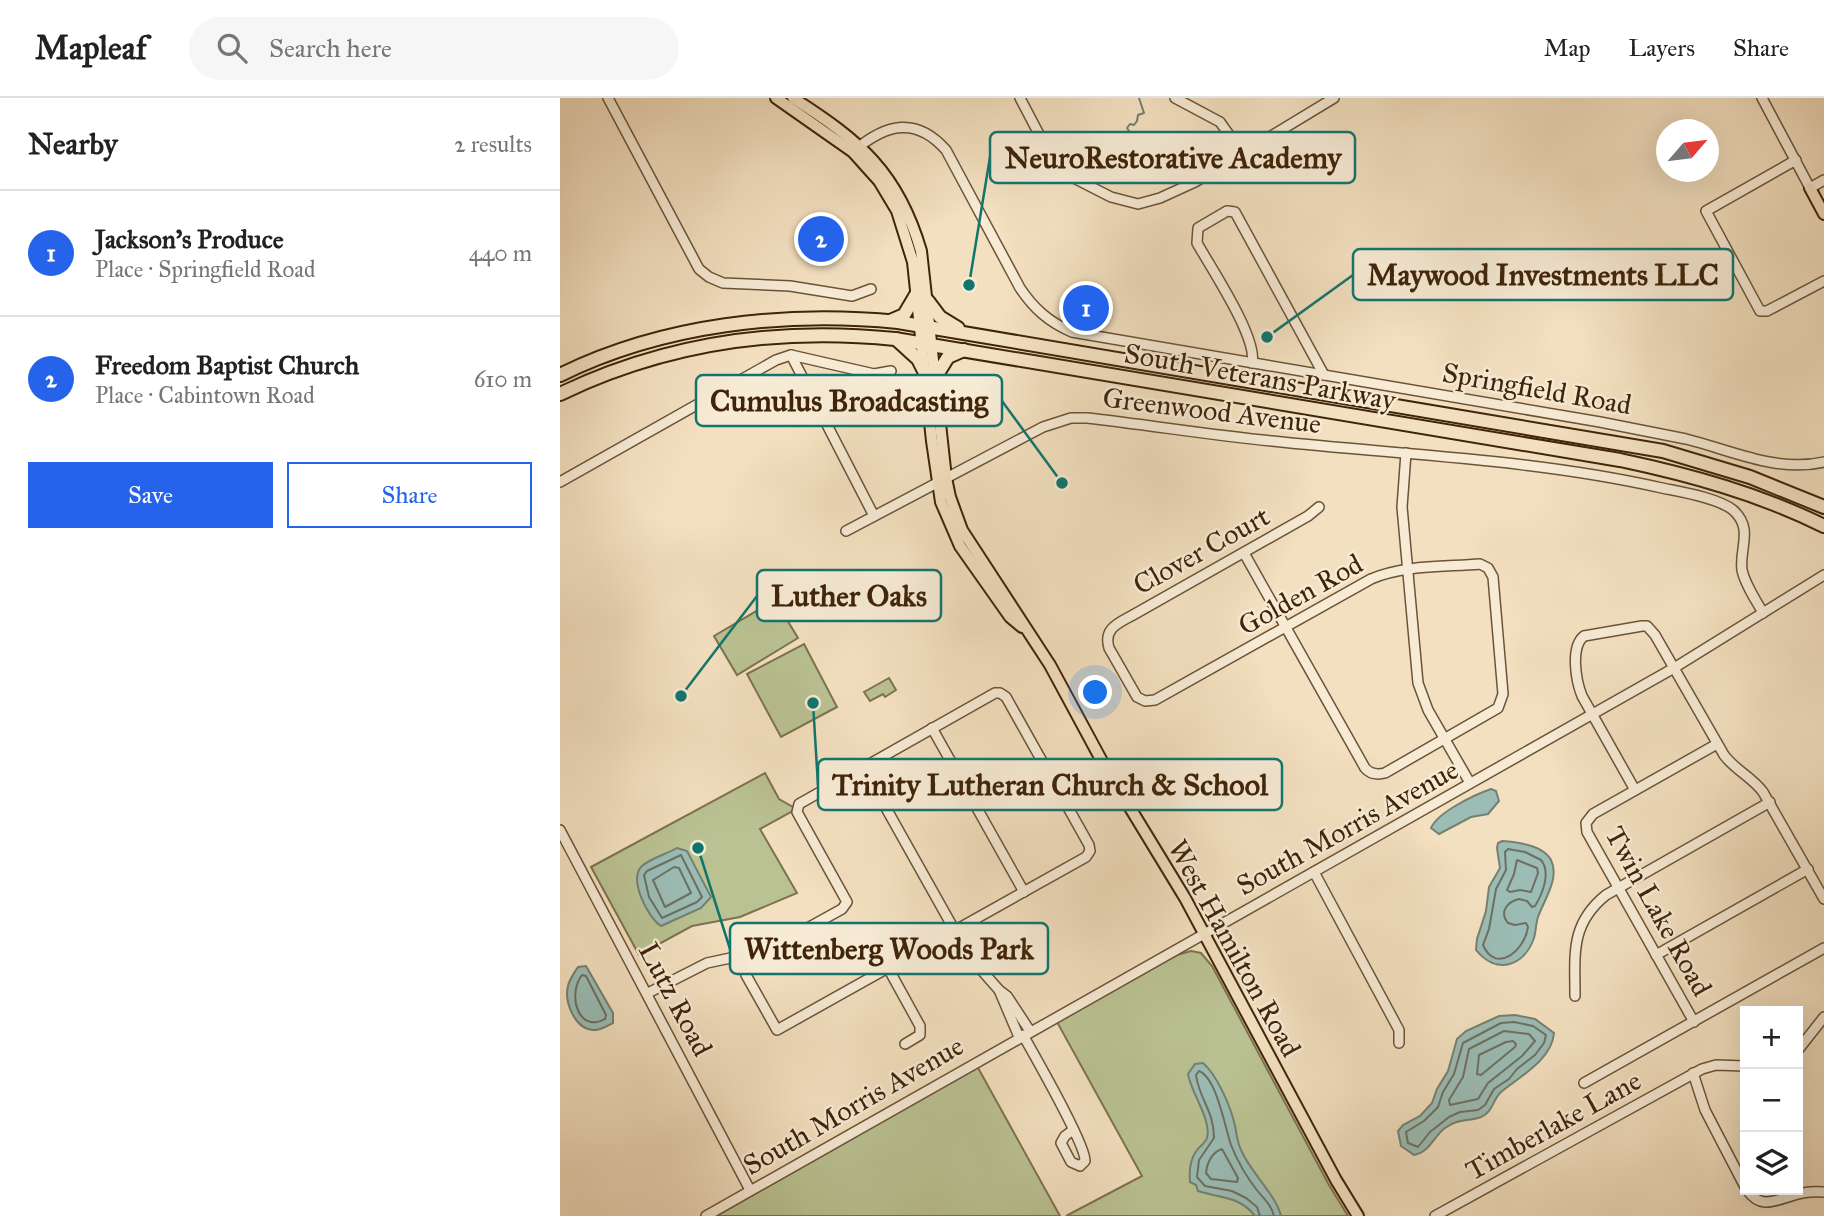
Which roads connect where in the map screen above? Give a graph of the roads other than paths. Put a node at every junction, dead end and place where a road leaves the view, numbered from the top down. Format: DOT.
graph roads {
  1 [pos="608,98"];
  2 [pos="776,98"];
  3 [pos="793,98"];
  4 [pos="1020,98"];
  5 [pos="1175,98"];
  6 [pos="1334,98"];
  7 [pos="1763,98"];
  8 [pos="1320,101"];
  9 [pos="857,149"];
  10 [pos="1242,153"];
  11 [pos="1796,160"];
  12 [pos="1824,180"];
  13 [pos="1810,188"];
  14 [pos="1824,214"];
  15 [pos="1824,281"];
  16 [pos="871,289"];
  17 [pos="922,297"];
  18 [pos="890,321"];
  19 [pos="925,326"];
  20 [pos="968,333"];
  21 [pos="895,339"];
  22 [pos="927,344"];
  23 [pos="966,350"];
  24 [pos="791,355"];
  25 [pos="1252,363"];
  26 [pos="891,371"];
  27 [pos="564,373"];
  28 [pos="1324,375"];
  29 [pos="930,376"];
  30 [pos="560,394"];
  31 [pos="1406,453"];
  32 [pos="1824,462"];
  33 [pos="941,481"];
  34 [pos="560,482"];
  35 [pos="1319,507"];
  36 [pos="1824,507"];
  37 [pos="874,516"];
  38 [pos="1824,526"];
  39 [pos="846,531"];
  40 [pos="1244,553"];
  41 [pos="1407,570"];
  42 [pos="1824,575"];
  43 [pos="1763,613"];
  44 [pos="1286,627"];
  45 [pos="1674,668"];
  46 [pos="1145,701"];
  47 [pos="1592,714"];
  48 [pos="932,728"];
  49 [pos="1444,740"];
  50 [pos="1717,744"];
  51 [pos="863,767"];
  52 [pos="1470,783"];
  53 [pos="1634,790"];
  54 [pos="1770,802"];
  55 [pos="560,830"];
  56 [pos="1808,869"];
  57 [pos="1314,872"];
  58 [pos="1618,888"];
  59 [pos="1024,892"];
  60 [pos="1824,899"];
  61 [pos="954,931"];
  62 [pos="1205,933"];
  63 [pos="1824,948"];
  64 [pos="1656,955"];
  65 [pos="741,957"];
  66 [pos="888,968"];
  67 [pos="648,993"];
  68 [pos="1575,996"];
  69 [pos="1824,1017"];
  70 [pos="1694,1021"];
  71 [pos="1024,1034"];
  72 [pos="1399,1043"];
  73 [pos="905,1044"];
  74 [pos="1803,1044"];
  75 [pos="1740,1066"];
  76 [pos="1693,1073"];
  77 [pos="1584,1083"];
  78 [pos="1073,1130"];
  79 [pos="1740,1177"];
  80 [pos="750,1190"];
  81 [pos="1824,1192"];
  82 [pos="1803,1193"];
  83 [pos="1751,1195"];
  84 [pos="1796,1195"];
  85 [pos="706,1216"];
  86 [pos="1358,1216"];
  87 [pos="1435,1216"];
  1 -- 16 [label="street"];
  2 -- 9 [label="main road"];
  3 -- 9 [label="main road"];
  4 -- 10 [label="street"];
  5 -- 10 [label="street"];
  6 -- 8 [label="street"];
  7 -- 11 [label="street"];
  8 -- 10 [label="street"];
  9 -- 17 [label="main road, West Hamilton Road"];
  9 -- 25 [label="street, Springfield Road"];
  11 -- 13 [label="street"];
  11 -- 15 [label="street"];
  12 -- 13 [label="street"];
  13 -- 14 [label="main road"];
  17 -- 18 [label="highway"];
  17 -- 19 [label="main road, West Hamilton Road"];
  17 -- 20 [label="highway"];
  18 -- 19 [label="highway, South Veterans Parkway"];
  18 -- 27 [label="highway, South Veterans Parkway"];
  19 -- 20 [label="highway, South Veterans Parkway"];
  19 -- 22 [label="main road, West Hamilton Road"];
  20 -- 36 [label="highway, South Veterans Parkway"];
  21 -- 22 [label="highway, South Veterans Parkway"];
  21 -- 29 [label="highway"];
  21 -- 30 [label="highway, South Veterans Parkway"];
  22 -- 23 [label="highway, South Veterans Parkway"];
  22 -- 29 [label="main road, West Hamilton Road"];
  23 -- 29 [label="highway"];
  23 -- 38 [label="highway, South Veterans Parkway"];
  24 -- 26 [label="street"];
  24 -- 34 [label="street"];
  24 -- 37 [label="street"];
  25 -- 28 [label="street, Springfield Road"];
  25 -- 28 [label="street"];
  28 -- 32 [label="street, Springfield Road"];
  29 -- 33 [label="main road, West Hamilton Road"];
  31 -- 33 [label="street, Greenwood Avenue"];
  31 -- 41 [label="street"];
  31 -- 43 [label="street, Greenwood Avenue"];
  33 -- 37 [label="street, Greenwood Avenue"];
  33 -- 62 [label="main road, West Hamilton Road"];
  35 -- 40 [label="street, Clover Court"];
  37 -- 39 [label="street, Greenwood Avenue"];
  40 -- 44 [label="street"];
  40 -- 46 [label="street, Clover Court"];
  41 -- 44 [label="street, Golden Rod"];
  41 -- 49 [label="street"];
  41 -- 49 [label="street, Golden Rod"];
  42 -- 43 [label="street, South Morris Avenue"];
  43 -- 45 [label="street, South Morris Avenue"];
  44 -- 46 [label="street, Golden Rod"];
  44 -- 49 [label="street"];
  45 -- 47 [label="street, South Morris Avenue"];
  45 -- 47 [label="street"];
  45 -- 50 [label="street"];
  47 -- 52 [label="street, South Morris Avenue"];
  47 -- 53 [label="street"];
  48 -- 51 [label="street"];
  48 -- 59 [label="street"];
  48 -- 59 [label="street"];
  49 -- 52 [label="street"];
  50 -- 53 [label="street"];
  50 -- 54 [label="street"];
  51 -- 61 [label="street"];
  51 -- 65 [label="street"];
  52 -- 57 [label="street, South Morris Avenue"];
  53 -- 58 [label="street, Twin Lake Road"];
  54 -- 56 [label="street"];
  54 -- 58 [label="street"];
  55 -- 67 [label="street, Lutz Road"];
  56 -- 60 [label="street"];
  56 -- 64 [label="street"];
  57 -- 62 [label="street, South Morris Avenue"];
  57 -- 72 [label="street"];
  58 -- 64 [label="street, Twin Lake Road"];
  58 -- 68 [label="street"];
  59 -- 61 [label="street"];
  61 -- 66 [label="street"];
  61 -- 71 [label="street"];
  62 -- 71 [label="street, South Morris Avenue"];
  62 -- 86 [label="main road, West Hamilton Road"];
  63 -- 70 [label="street"];
  64 -- 70 [label="street, Twin Lake Road"];
  65 -- 66 [label="street"];
  65 -- 67 [label="street"];
  66 -- 73 [label="street"];
  67 -- 80 [label="street, Lutz Road"];
  69 -- 74 [label="street"];
  70 -- 77 [label="street"];
  71 -- 78 [label="street"];
  71 -- 80 [label="street, South Morris Avenue"];
  75 -- 76 [label="street, Timberlake Lane"];
  76 -- 79 [label="street"];
  76 -- 87 [label="street, Timberlake Lane"];
  80 -- 85 [label="street, South Morris Avenue"];
  81 -- 82 [label="street"];
  83 -- 84 [label="street"];
}
